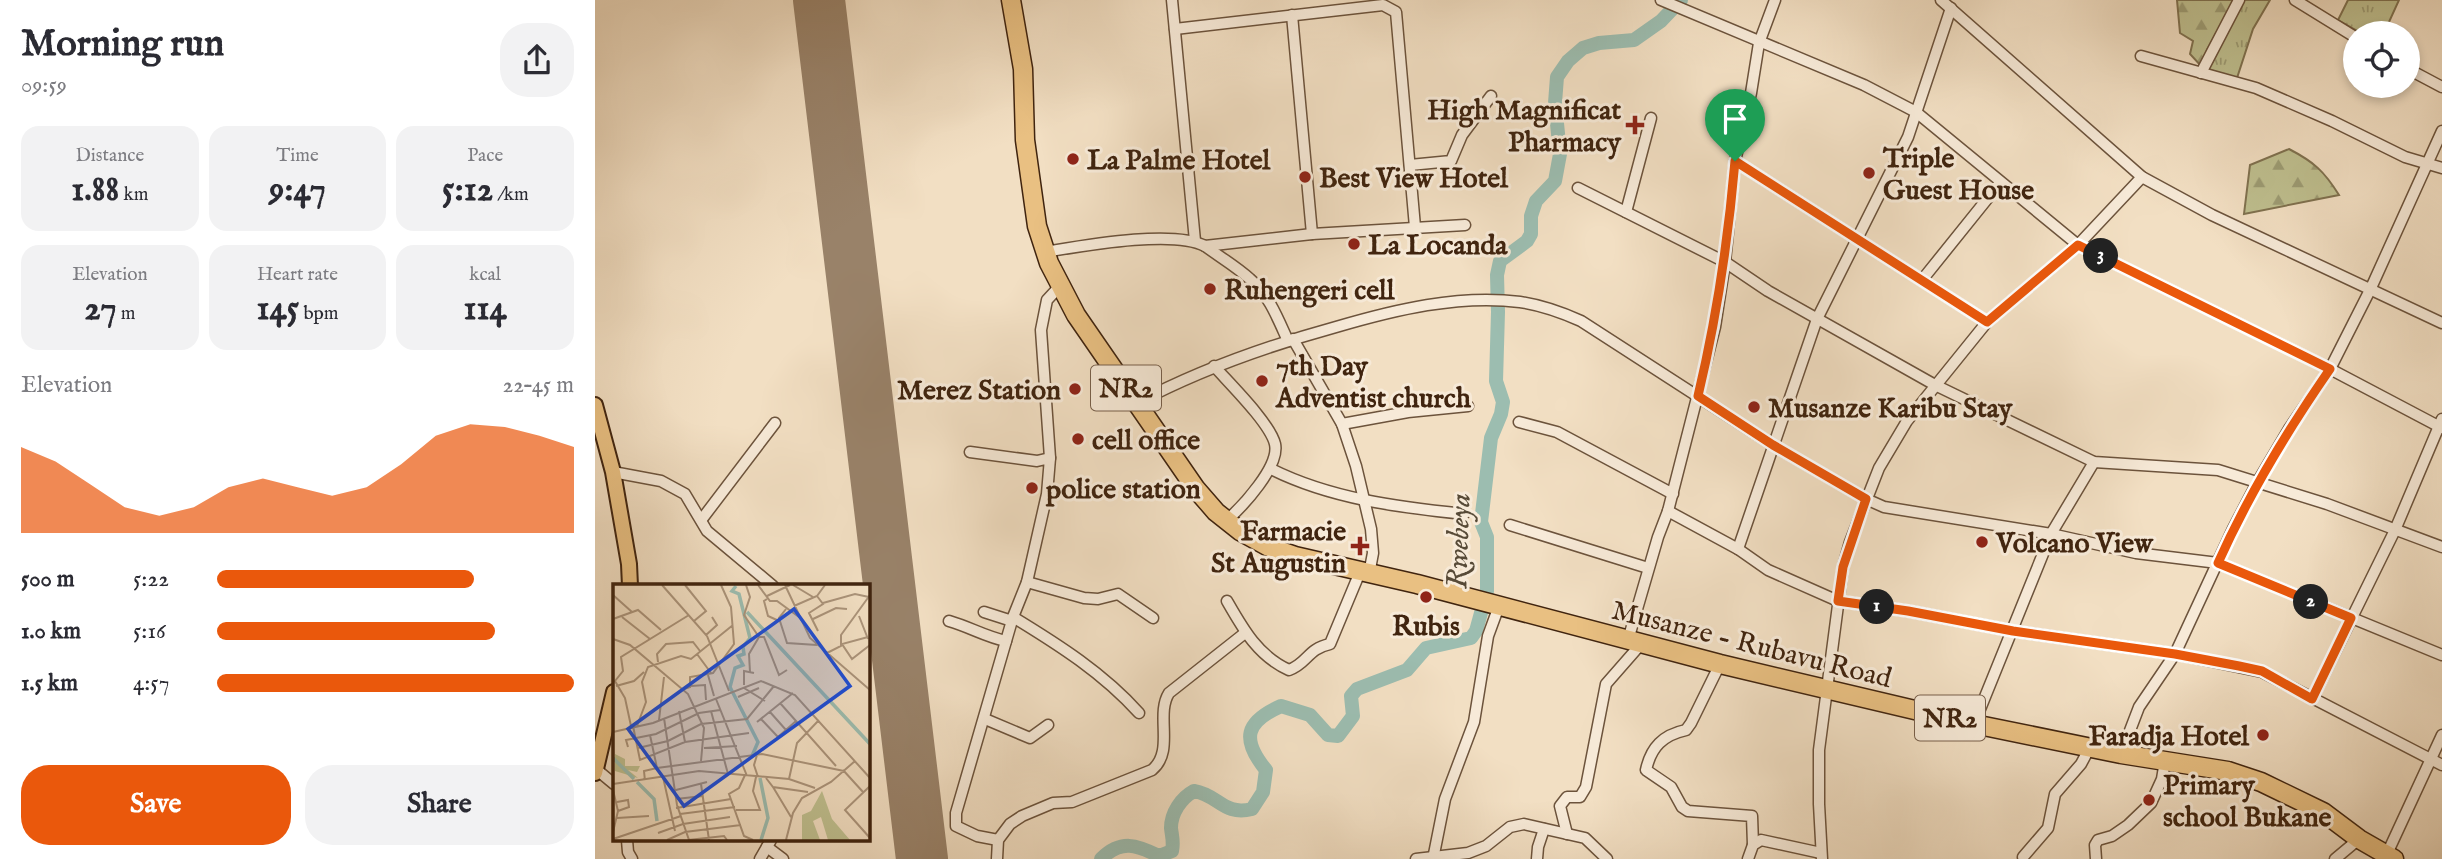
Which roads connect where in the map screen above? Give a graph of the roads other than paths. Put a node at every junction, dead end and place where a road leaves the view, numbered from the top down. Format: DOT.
graph roads {
  1 [pos="1011,0"];
  2 [pos="1172,0"];
  3 [pos="1775,0"];
  4 [pos="1941,0"];
  5 [pos="2239,0"];
  6 [pos="2295,0"];
  7 [pos="1664,2"];
  8 [pos="1951,9"];
  9 [pos="1291,16"];
  10 [pos="1175,29"];
  11 [pos="2343,30"];
  12 [pos="1759,43"];
  13 [pos="2141,56"];
  14 [pos="2201,73"];
  15 [pos="2420,75"];
  16 [pos="2442,87"];
  17 [pos="1491,96"];
  18 [pos="1916,112"];
  19 [pos="1651,118"];
  20 [pos="2442,131"];
  21 [pos="1735,161"];
  22 [pos="2425,163"];
  23 [pos="1409,166"];
  24 [pos="2442,168"];
  25 [pos="2142,177"];
  26 [pos="2000,183"];
  27 [pos="1578,188"];
  28 [pos="1626,212"];
  29 [pos="1465,225"];
  30 [pos="1415,227"];
  31 [pos="1312,234"];
  32 [pos="1857,238"];
  33 [pos="1200,243"];
  34 [pos="2078,245"];
  35 [pos="1045,252"];
  36 [pos="1725,262"];
  37 [pos="1923,280"];
  38 [pos="1060,286"];
  39 [pos="2371,288"];
  40 [pos="1817,319"];
  41 [pos="1987,322"];
  42 [pos="2441,322"];
  43 [pos="1291,340"];
  44 [pos="1214,366"];
  45 [pos="2330,369"];
  46 [pos="1935,385"];
  47 [pos="1698,396"];
  48 [pos="1137,403"];
  49 [pos="595,405"];
  50 [pos="1468,406"];
  51 [pos="1519,422"];
  52 [pos="775,423"];
  53 [pos="1342,424"];
  54 [pos="2441,424"];
  55 [pos="1773,445"];
  56 [pos="970,452"];
  57 [pos="1050,458"];
  58 [pos="2094,462"];
  59 [pos="1271,469"];
  60 [pos="613,472"];
  61 [pos="2257,484"];
  62 [pos="1673,494"];
  63 [pos="1866,499"];
  64 [pos="1363,500"];
  65 [pos="1668,512"];
  66 [pos="1464,514"];
  67 [pos="702,519"];
  68 [pos="1227,520"];
  69 [pos="1510,525"];
  70 [pos="2395,530"];
  71 [pos="2051,534"];
  72 [pos="2442,547"];
  73 [pos="1738,549"];
  74 [pos="2218,563"];
  75 [pos="1648,568"];
  76 [pos="1364,573"];
  77 [pos="1027,582"];
  78 [pos="630,584"];
  79 [pos="771,584"];
  80 [pos="1227,601"];
  81 [pos="1838,601"];
  82 [pos="1495,605"];
  83 [pos="984,612"];
  84 [pos="1153,618"];
  85 [pos="2351,618"];
  86 [pos="1012,619"];
  87 [pos="950,621"];
  88 [pos="2013,631"];
  89 [pos="1245,632"];
  90 [pos="1006,641"];
  91 [pos="1634,642"];
  92 [pos="2175,654"];
  93 [pos="2442,656"];
  94 [pos="1720,664"];
  95 [pos="1828,690"];
  96 [pos="613,696"];
  97 [pos="2312,699"];
  98 [pos="1139,713"];
  99 [pos="985,719"];
  100 [pos="1974,724"];
  101 [pos="1048,725"];
  102 [pos="2442,735"];
  103 [pos="2090,747"];
  104 [pos="2121,754"];
  105 [pos="2430,760"];
  106 [pos="2165,761"];
  107 [pos="2442,765"];
  108 [pos="595,771"];
  109 [pos="613,783"];
  110 [pos="1544,829"];
  111 [pos="1567,834"];
  112 [pos="2359,839"];
  113 [pos="998,840"];
  114 [pos="627,842"];
  115 [pos="769,843"];
  116 [pos="1753,845"];
  117 [pos="1822,856"];
  118 [pos="1434,857"];
  119 [pos="2023,857"];
  120 [pos="2390,857"];
  121 [pos="632,859"];
  122 [pos="760,859"];
  123 [pos="783,859"];
  124 [pos="997,859"];
  125 [pos="1416,859"];
  126 [pos="1537,859"];
  127 [pos="1607,859"];
  128 [pos="1748,859"];
  129 [pos="2096,859"];
  130 [pos="2335,859"];
  1 -- 35 [label="highway, NR2"];
  2 -- 10 [label="street"];
  3 -- 12 [label="street"];
  4 -- 8 [label="street"];
  5 -- 14 [label="street"];
  6 -- 11 [label="street"];
  7 -- 12 [label="street"];
  8 -- 18 [label="street"];
  8 -- 25 [label="street"];
  9 -- 10 [label="street"];
  9 -- 23 [label="street"];
  9 -- 31 [label="street"];
  10 -- 33 [label="street"];
  12 -- 18 [label="street"];
  12 -- 21 [label="street"];
  13 -- 14 [label="street"];
  14 -- 22 [label="street"];
  15 -- 16 [label="street"];
  17 -- 23 [label="street"];
  18 -- 26 [label="street"];
  18 -- 32 [label="street"];
  19 -- 28 [label="street"];
  20 -- 22 [label="street"];
  21 -- 32 [label="street"];
  21 -- 36 [label="street"];
  22 -- 24 [label="street"];
  22 -- 39 [label="street"];
  23 -- 30 [label="street"];
  25 -- 34 [label="street"];
  25 -- 39 [label="street"];
  26 -- 34 [label="street"];
  26 -- 37 [label="street"];
  27 -- 28 [label="street"];
  28 -- 36 [label="street"];
  29 -- 30 [label="street"];
  30 -- 31 [label="street"];
  31 -- 33 [label="street"];
  32 -- 37 [label="street"];
  32 -- 40 [label="street"];
  33 -- 35 [label="street"];
  33 -- 43 [label="street"];
  34 -- 41 [label="street"];
  34 -- 45 [label="street"];
  35 -- 38 [label="highway, NR2"];
  36 -- 40 [label="street"];
  36 -- 47 [label="street"];
  37 -- 41 [label="street"];
  38 -- 48 [label="highway, NR2"];
  38 -- 57 [label="street"];
  39 -- 42 [label="street"];
  39 -- 45 [label="street"];
  40 -- 46 [label="street"];
  40 -- 55 [label="street"];
  41 -- 46 [label="street"];
  43 -- 44 [label="street"];
  43 -- 47 [label="street"];
  43 -- 53 [label="street"];
  44 -- 48 [label="street"];
  44 -- 59 [label="street"];
  45 -- 54 [label="street"];
  45 -- 61 [label="street"];
  46 -- 58 [label="street"];
  46 -- 63 [label="street"];
  47 -- 55 [label="street"];
  47 -- 62 [label="street"];
  48 -- 68 [label="highway, NR2"];
  49 -- 60 [label="main road"];
  50 -- 53 [label="street"];
  51 -- 62 [label="street"];
  52 -- 67 [label="street"];
  53 -- 64 [label="street"];
  54 -- 70 [label="street"];
  55 -- 63 [label="street"];
  55 -- 73 [label="street"];
  56 -- 57 [label="street"];
  57 -- 77 [label="street"];
  58 -- 61 [label="street"];
  58 -- 71 [label="street"];
  59 -- 64 [label="street"];
  59 -- 68 [label="street"];
  60 -- 67 [label="street"];
  60 -- 78 [label="main road"];
  61 -- 70 [label="street"];
  61 -- 74 [label="street"];
  62 -- 65 [label="street"];
  63 -- 71 [label="street"];
  63 -- 81 [label="street"];
  64 -- 66 [label="street"];
  64 -- 76 [label="street"];
  65 -- 73 [label="street"];
  65 -- 75 [label="street"];
  67 -- 79 [label="street"];
  68 -- 76 [label="highway, NR2"];
  69 -- 75 [label="street"];
  70 -- 72 [label="street"];
  70 -- 85 [label="street"];
  71 -- 74 [label="street"];
  71 -- 88 [label="street"];
  73 -- 81 [label="street"];
  74 -- 85 [label="street"];
  74 -- 92 [label="street"];
  75 -- 91 [label="street"];
  76 -- 82 [label="highway, NR2"];
  76 -- 89 [label="street"];
  77 -- 84 [label="street"];
  77 -- 86 [label="street"];
  80 -- 89 [label="street"];
  81 -- 88 [label="street"];
  81 -- 95 [label="street"];
  82 -- 91 [label="highway, Musanze - Rubavu Road / NR2"];
  82 -- 118 [label="street"];
  83 -- 86 [label="street"];
  85 -- 93 [label="street"];
  85 -- 97 [label="street"];
  86 -- 90 [label="street"];
  86 -- 98 [label="street"];
  87 -- 90 [label="street"];
  88 -- 92 [label="street"];
  88 -- 100 [label="street"];
  89 -- 113 [label="street"];
  90 -- 99 [label="street"];
  91 -- 94 [label="highway, Musanze - Rubavu Road / NR2"];
  91 -- 111 [label="street"];
  92 -- 97 [label="street"];
  92 -- 104 [label="street"];
  94 -- 95 [label="highway, Musanze - Rubavu Road / NR2"];
  94 -- 116 [label="street"];
  95 -- 100 [label="highway, Musanze - Rubavu Road / NR2"];
  95 -- 117 [label="street"];
  96 -- 108 [label="main road"];
  97 -- 105 [label="street"];
  99 -- 101 [label="street"];
  99 -- 113 [label="street"];
  100 -- 103 [label="highway, Musanze - Rubavu Road / NR2"];
  102 -- 105 [label="street"];
  103 -- 104 [label="highway, Musanze - Rubavu Road / NR2"];
  103 -- 119 [label="street"];
  104 -- 106 [label="highway, Musanze - Rubavu Road / NR2"];
  105 -- 107 [label="street"];
  105 -- 120 [label="street"];
  106 -- 112 [label="highway, Musanze - Rubavu Road / NR2"];
  106 -- 129 [label="street"];
  108 -- 109 [label="street"];
  110 -- 111 [label="street"];
  110 -- 118 [label="street"];
  110 -- 126 [label="street"];
  111 -- 127 [label="street"];
  112 -- 120 [label="highway, Musanze - Rubavu Road / NR2"];
  112 -- 130 [label="street"];
  113 -- 124 [label="street"];
  114 -- 121 [label="street"];
  115 -- 122 [label="street"];
  115 -- 123 [label="street"];
  116 -- 117 [label="street"];
  116 -- 128 [label="street"];
  118 -- 125 [label="street"];
}
